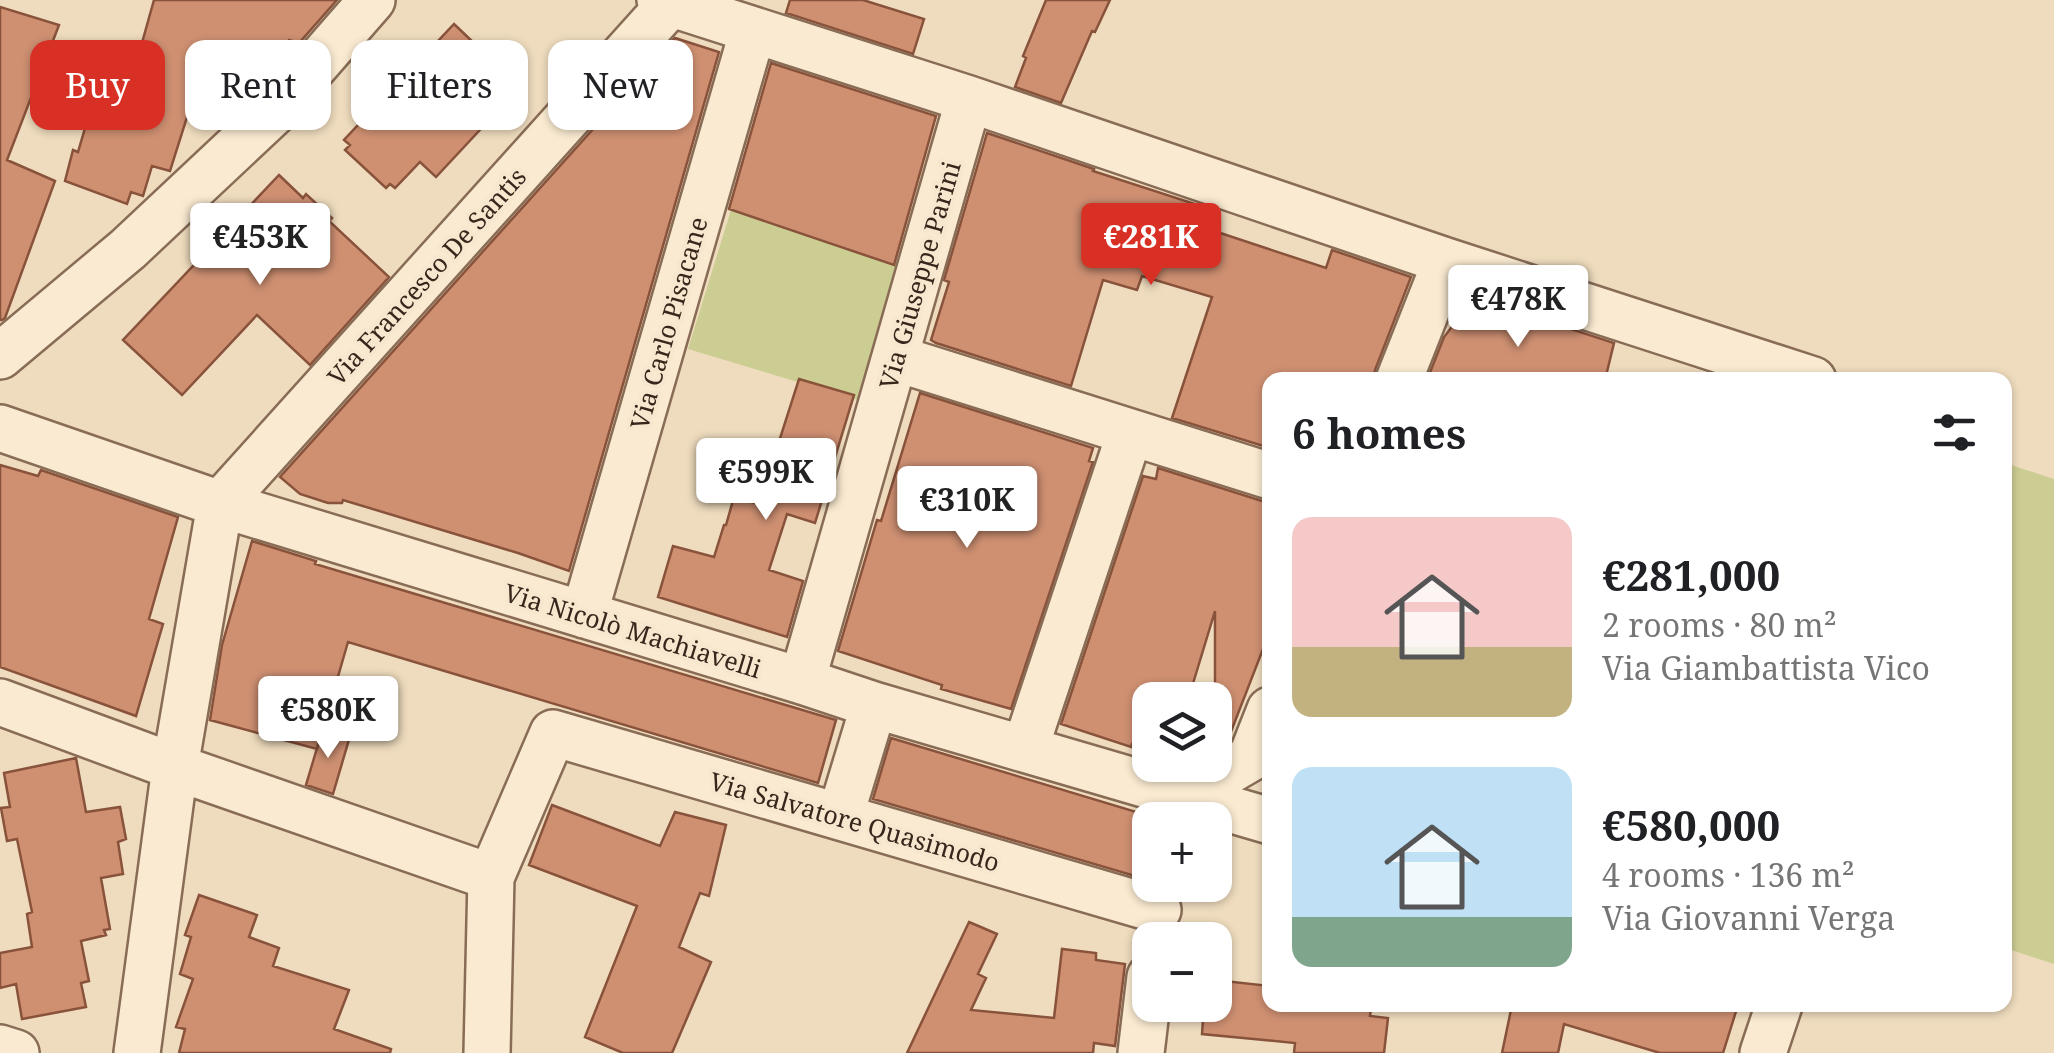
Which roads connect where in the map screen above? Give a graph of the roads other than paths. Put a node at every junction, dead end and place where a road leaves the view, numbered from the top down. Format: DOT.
graph roads {
  1 [pos="372,0"];
  2 [pos="666,2"];
  3 [pos="752,30"];
  4 [pos="969,100"];
  5 [pos="1446,261"];
  6 [pos="0,356"];
  7 [pos="895,358"];
  8 [pos="1402,372"];
  9 [pos="1789,372"];
  10 [pos="0,428"];
  11 [pos="1130,433"];
  12 [pos="1262,474"];
  13 [pos="220,504"];
  14 [pos="584,615"];
  15 [pos="802,681"];
  16 [pos="0,702"];
  17 [pos="874,705"];
  18 [pos="1262,730"];
  19 [pos="1025,748"];
  20 [pos="175,767"];
  21 [pos="1166,802"];
  22 [pos="1190,802"];
  23 [pos="1232,815"];
  24 [pos="840,817"];
  25 [pos="1262,820"];
  26 [pos="491,877"];
  27 [pos="1158,912"];
  28 [pos="1776,1012"];
  29 [pos="1145,1022"];
  30 [pos="0,1048"];
  31 [pos="16,1053"];
  32 [pos="136,1053"];
  33 [pos="488,1053"];
  34 [pos="1142,1053"];
  35 [pos="1763,1053"];
  1 -- 6 [label="street"];
  2 -- 3 [label="street"];
  2 -- 13 [label="street, Via Francesco De Santis"];
  3 -- 4 [label="street"];
  3 -- 14 [label="street, Via Carlo Pisacane"];
  4 -- 5 [label="street"];
  4 -- 7 [label="street, Via Giuseppe Parini"];
  5 -- 8 [label="street"];
  5 -- 9 [label="street"];
  7 -- 11 [label="street"];
  7 -- 15 [label="street, Via Giuseppe Parini"];
  10 -- 13 [label="street, Via Nicolò Machiavelli"];
  11 -- 12 [label="street"];
  11 -- 19 [label="street"];
  13 -- 14 [label="street, Via Nicolò Machiavelli"];
  13 -- 20 [label="street"];
  14 -- 15 [label="street, Via Nicolò Machiavelli"];
  15 -- 17 [label="street, Via Nicolò Machiavelli"];
  16 -- 20 [label="street"];
  17 -- 19 [label="street, Via Nicolò Machiavelli"];
  17 -- 24 [label="street"];
  18 -- 22 [label="street"];
  19 -- 21 [label="street, Via Nicolò Machiavelli"];
  20 -- 26 [label="street"];
  20 -- 32 [label="street"];
  23 -- 25 [label="street, Via Nicolò Machiavelli"];
  24 -- 26 [label="street, Via Salvatore Quasimodo"];
  24 -- 27 [label="street, Via Salvatore Quasimodo"];
  26 -- 33 [label="street"];
  28 -- 35 [label="street"];
  29 -- 34 [label="street"];
  30 -- 31 [label="street"];
}
